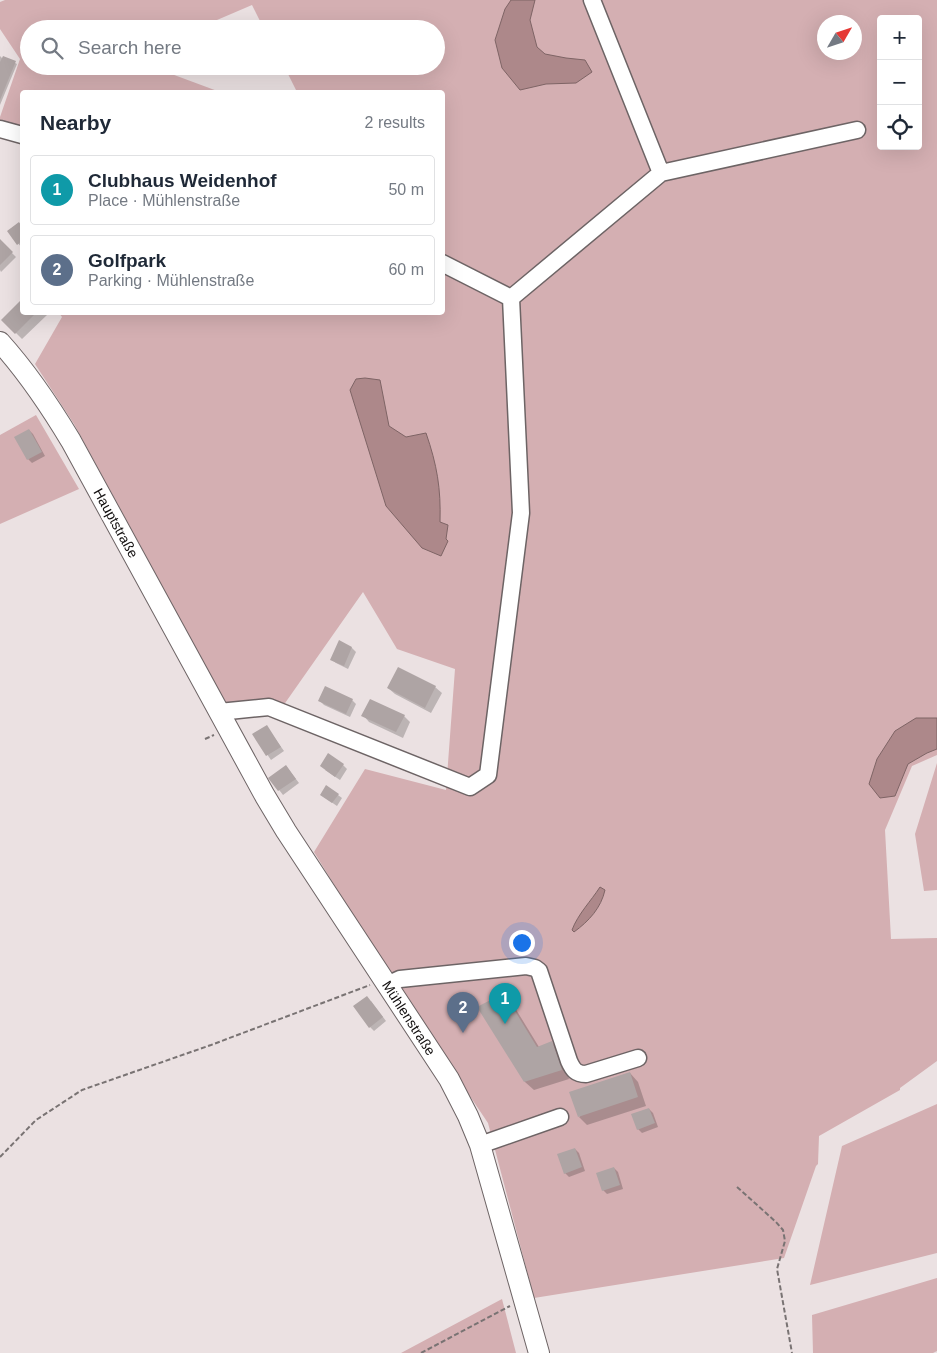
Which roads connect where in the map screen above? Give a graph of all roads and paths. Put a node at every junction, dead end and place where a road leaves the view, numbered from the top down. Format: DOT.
graph roads {
  1 [pos="592,0"];
  2 [pos="0,129"];
  3 [pos="857,130"];
  4 [pos="20,134"];
  5 [pos="661,173"];
  6 [pos="445,265"];
  7 [pos="511,298"];
  8 [pos="0,342"];
  9 [pos="218,712"];
  10 [pos="386,983"];
  11 [pos="638,1058"];
  12 [pos="560,1117"];
  13 [pos="480,1145"];
  14 [pos="0,1157"];
  15 [pos="737,1187"];
  16 [pos="524,1299"];
  17 [pos="539,1352"];
  18 [pos="421,1353"];
  19 [pos="792,1353"];
  1 -- 5 [label="lane"];
  2 -- 4 [label="lane"];
  3 -- 5 [label="lane"];
  5 -- 7 [label="lane"];
  6 -- 7 [label="lane"];
  7 -- 9 [label="lane"];
  8 -- 9 [label="main road, Hauptstraße"];
  9 -- 10 [label="main road, Mühlenstraße"];
  10 -- 11 [label="lane"];
  10 -- 13 [label="main road, Mühlenstraße"];
  10 -- 14 [label="path"];
  12 -- 13 [label="lane"];
  13 -- 16 [label="main road, Mühlenstraße"];
  15 -- 19 [label="path"];
  16 -- 17 [label="main road, Mühlenstraße"];
  16 -- 18 [label="path"];
}
